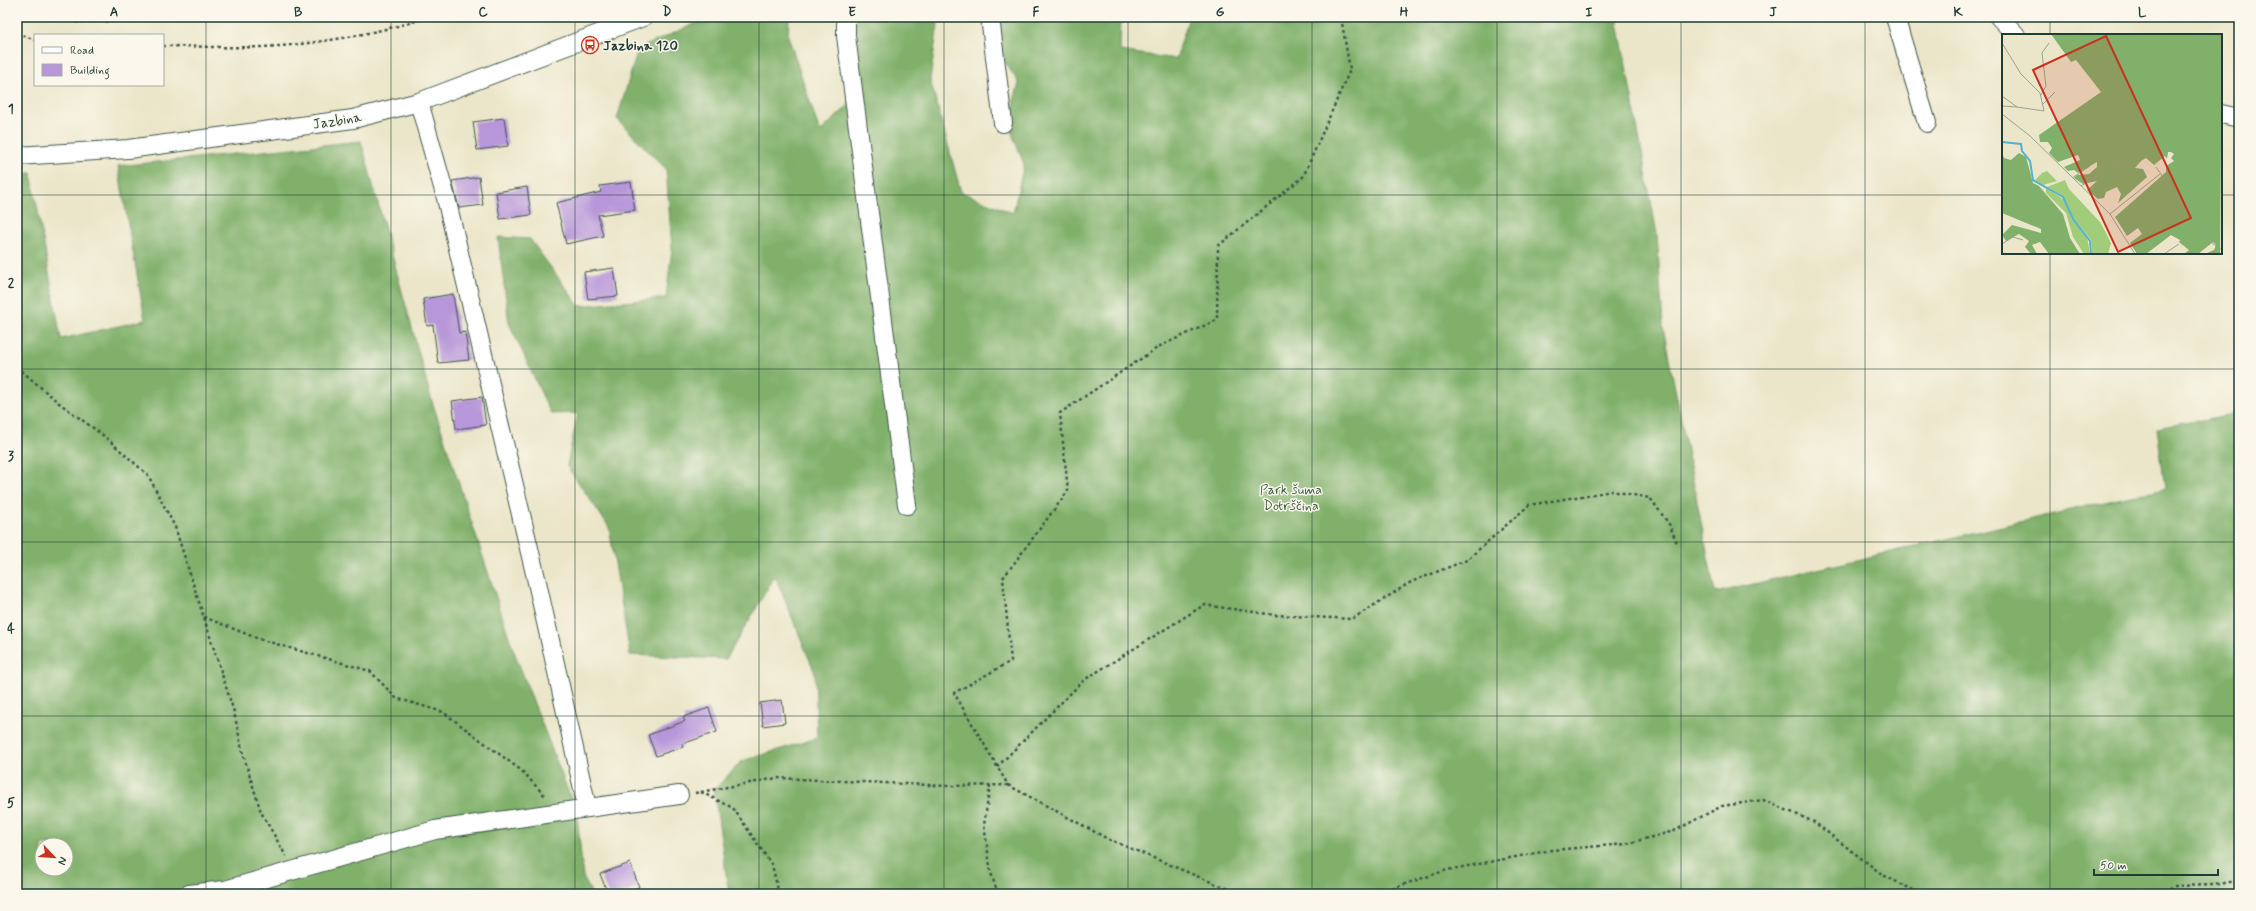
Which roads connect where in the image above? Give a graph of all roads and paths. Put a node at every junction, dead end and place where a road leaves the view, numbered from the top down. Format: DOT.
graph roads {
  1 [pos="58,17"];
  2 [pos="244,17"];
  3 [pos="429,17"];
  4 [pos="642,17"];
  5 [pos="846,17"];
  6 [pos="990,17"];
  7 [pos="1341,17"];
  8 [pos="1895,17"];
  9 [pos="1999,17"];
  10 [pos="17,33"];
  11 [pos="2015,34"];
  12 [pos="34,40"];
  13 [pos="164,46"];
  14 [pos="419,102"];
  15 [pos="2222,114"];
  16 [pos="2239,118"];
  17 [pos="1003,123"];
  18 [pos="1927,123"];
  19 [pos="17,156"];
  20 [pos="17,367"];
  21 [pos="907,505"];
  22 [pos="1676,543"];
  23 [pos="204,617"];
  24 [pos="998,767"];
  25 [pos="990,785"];
  26 [pos="1008,785"];
  27 [pos="701,792"];
  28 [pos="679,795"];
  29 [pos="587,807"];
  30 [pos="560,811"];
  31 [pos="295,871"];
  32 [pos="2239,880"];
  33 [pos="189,894"];
  34 [pos="779,894"];
  35 [pos="998,894"];
  36 [pos="1256,894"];
  37 [pos="1374,894"];
  38 [pos="1921,894"];
  39 [pos="2166,894"];
  1 -- 2 [label="path"];
  3 -- 13 [label="path"];
  4 -- 14 [label="street, Jazbina"];
  5 -- 21 [label="street"];
  6 -- 17 [label="street"];
  7 -- 24 [label="path"];
  8 -- 18 [label="street"];
  9 -- 11 [label="street"];
  10 -- 12 [label="path"];
  14 -- 19 [label="street, Jazbina"];
  14 -- 29 [label="street"];
  15 -- 16 [label="street"];
  20 -- 23 [label="path"];
  22 -- 24 [label="path"];
  23 -- 30 [label="path"];
  23 -- 31 [label="path"];
  24 -- 26 [label="path"];
  25 -- 26 [label="path"];
  25 -- 27 [label="path"];
  25 -- 35 [label="path"];
  26 -- 36 [label="path"];
  27 -- 28 [label="path"];
  27 -- 34 [label="path"];
  28 -- 29 [label="street"];
  29 -- 30 [label="street"];
  30 -- 31 [label="street"];
  31 -- 33 [label="street"];
  32 -- 39 [label="path"];
  37 -- 38 [label="path"];
}
